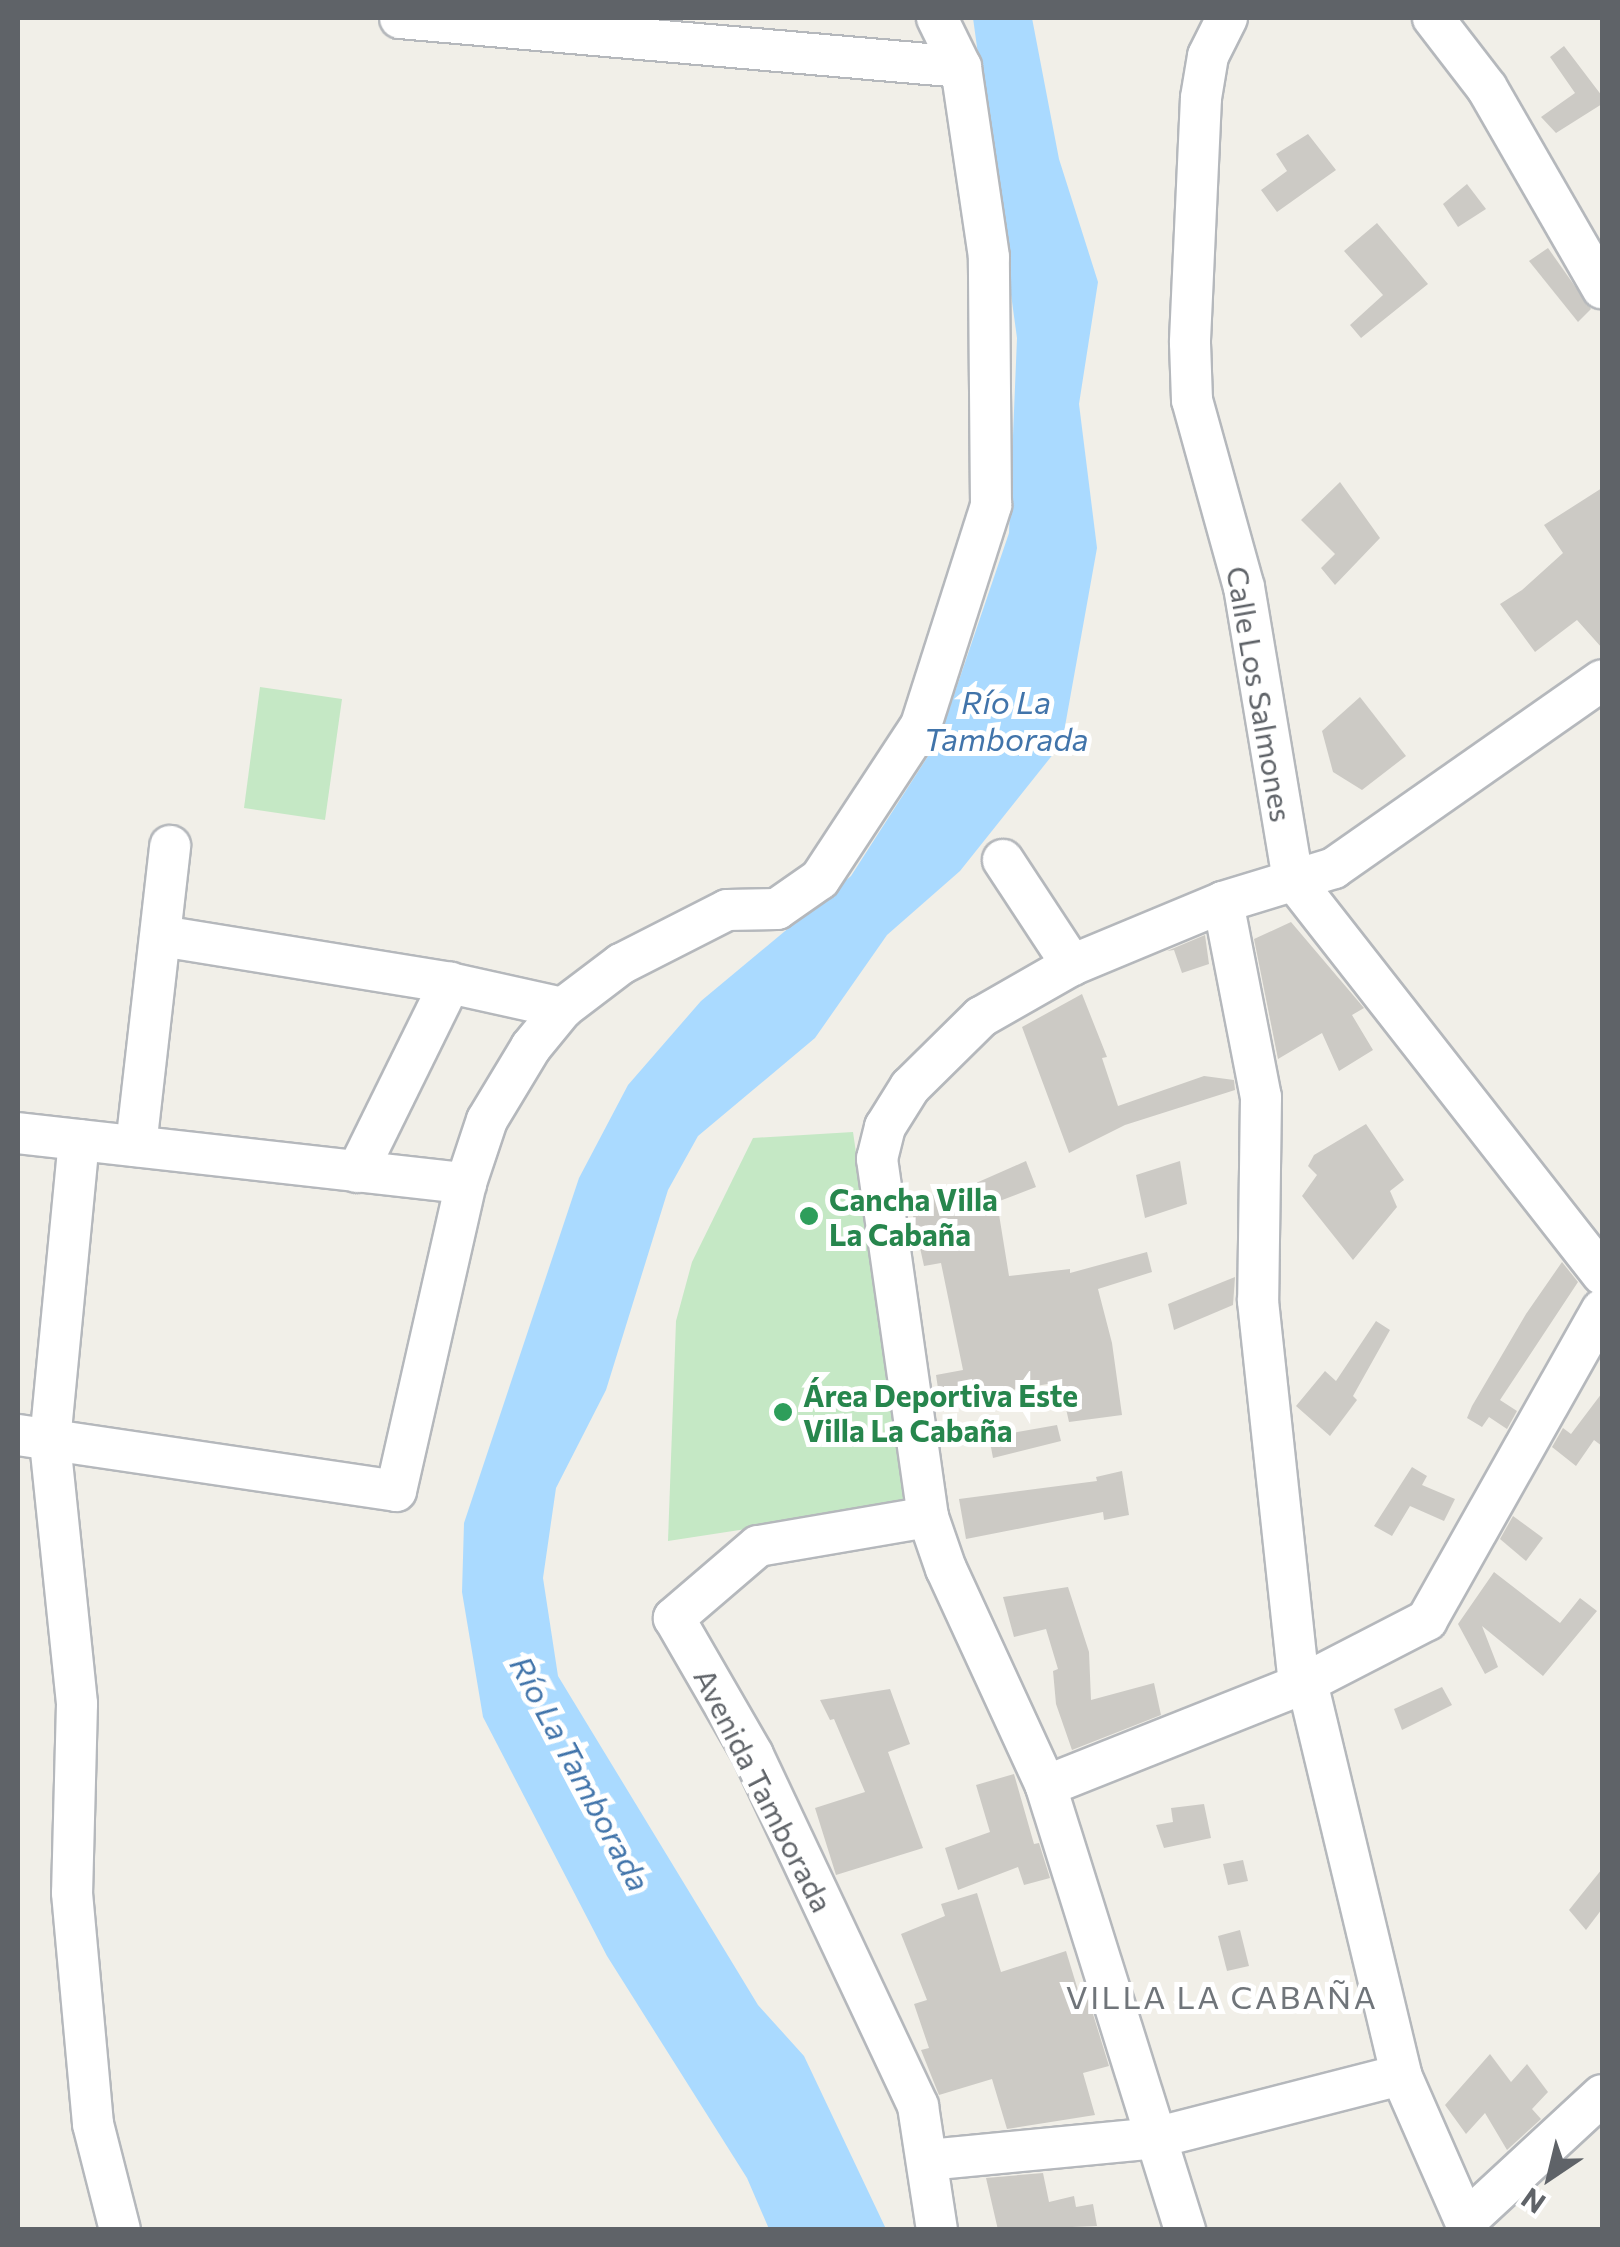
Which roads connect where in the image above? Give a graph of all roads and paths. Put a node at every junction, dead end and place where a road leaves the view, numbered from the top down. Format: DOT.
graph roads {
  1 [pos="400,18"];
  2 [pos="937,18"];
  3 [pos="1227,18"];
  4 [pos="1433,18"];
  5 [pos="961,67"];
  6 [pos="1602,288"];
  7 [pos="1602,680"];
  8 [pos="170,846"];
  9 [pos="1003,860"];
  10 [pos="1293,879"];
  11 [pos="1223,902"];
  12 [pos="161,936"];
  13 [pos="1072,965"];
  14 [pos="450,984"];
  15 [pos="563,1008"];
  16 [pos="18,1132"];
  17 [pos="79,1140"];
  18 [pos="136,1146"];
  19 [pos="357,1172"];
  20 [pos="466,1182"];
  21 [pos="1602,1274"];
  22 [pos="1602,1310"];
  23 [pos="34,1439"];
  24 [pos="928,1518"];
  25 [pos="1303,1682"];
  26 [pos="1046,1786"];
  27 [pos="1400,2075"];
  28 [pos="1602,2095"];
  29 [pos="1155,2138"];
  30 [pos="928,2160"];
  31 [pos="1467,2226"];
  32 [pos="120,2230"];
  33 [pos="937,2230"];
  34 [pos="1185,2230"];
  1 -- 5 [label="street"];
  2 -- 5 [label="street"];
  3 -- 10 [label="street, Calle Los Salmones"];
  4 -- 6 [label="street"];
  5 -- 15 [label="street"];
  7 -- 10 [label="street"];
  8 -- 12 [label="street"];
  9 -- 13 [label="street"];
  10 -- 11 [label="street"];
  10 -- 21 [label="street, Calle Los Salmones"];
  11 -- 13 [label="street"];
  11 -- 25 [label="street"];
  12 -- 14 [label="street"];
  12 -- 18 [label="street"];
  13 -- 24 [label="street"];
  14 -- 15 [label="street"];
  14 -- 19 [label="street"];
  15 -- 20 [label="street"];
  16 -- 17 [label="street"];
  17 -- 18 [label="street"];
  17 -- 23 [label="street"];
  18 -- 19 [label="street"];
  19 -- 20 [label="street"];
  20 -- 23 [label="street"];
  22 -- 25 [label="street"];
  23 -- 32 [label="street"];
  24 -- 26 [label="street"];
  24 -- 30 [label="street, Avenida Tamborada"];
  25 -- 26 [label="street"];
  25 -- 27 [label="street"];
  26 -- 29 [label="street"];
  27 -- 29 [label="street"];
  27 -- 31 [label="street"];
  28 -- 31 [label="street"];
  29 -- 30 [label="street"];
  29 -- 34 [label="street"];
  30 -- 33 [label="street, Avenida Tamborada"];
}
